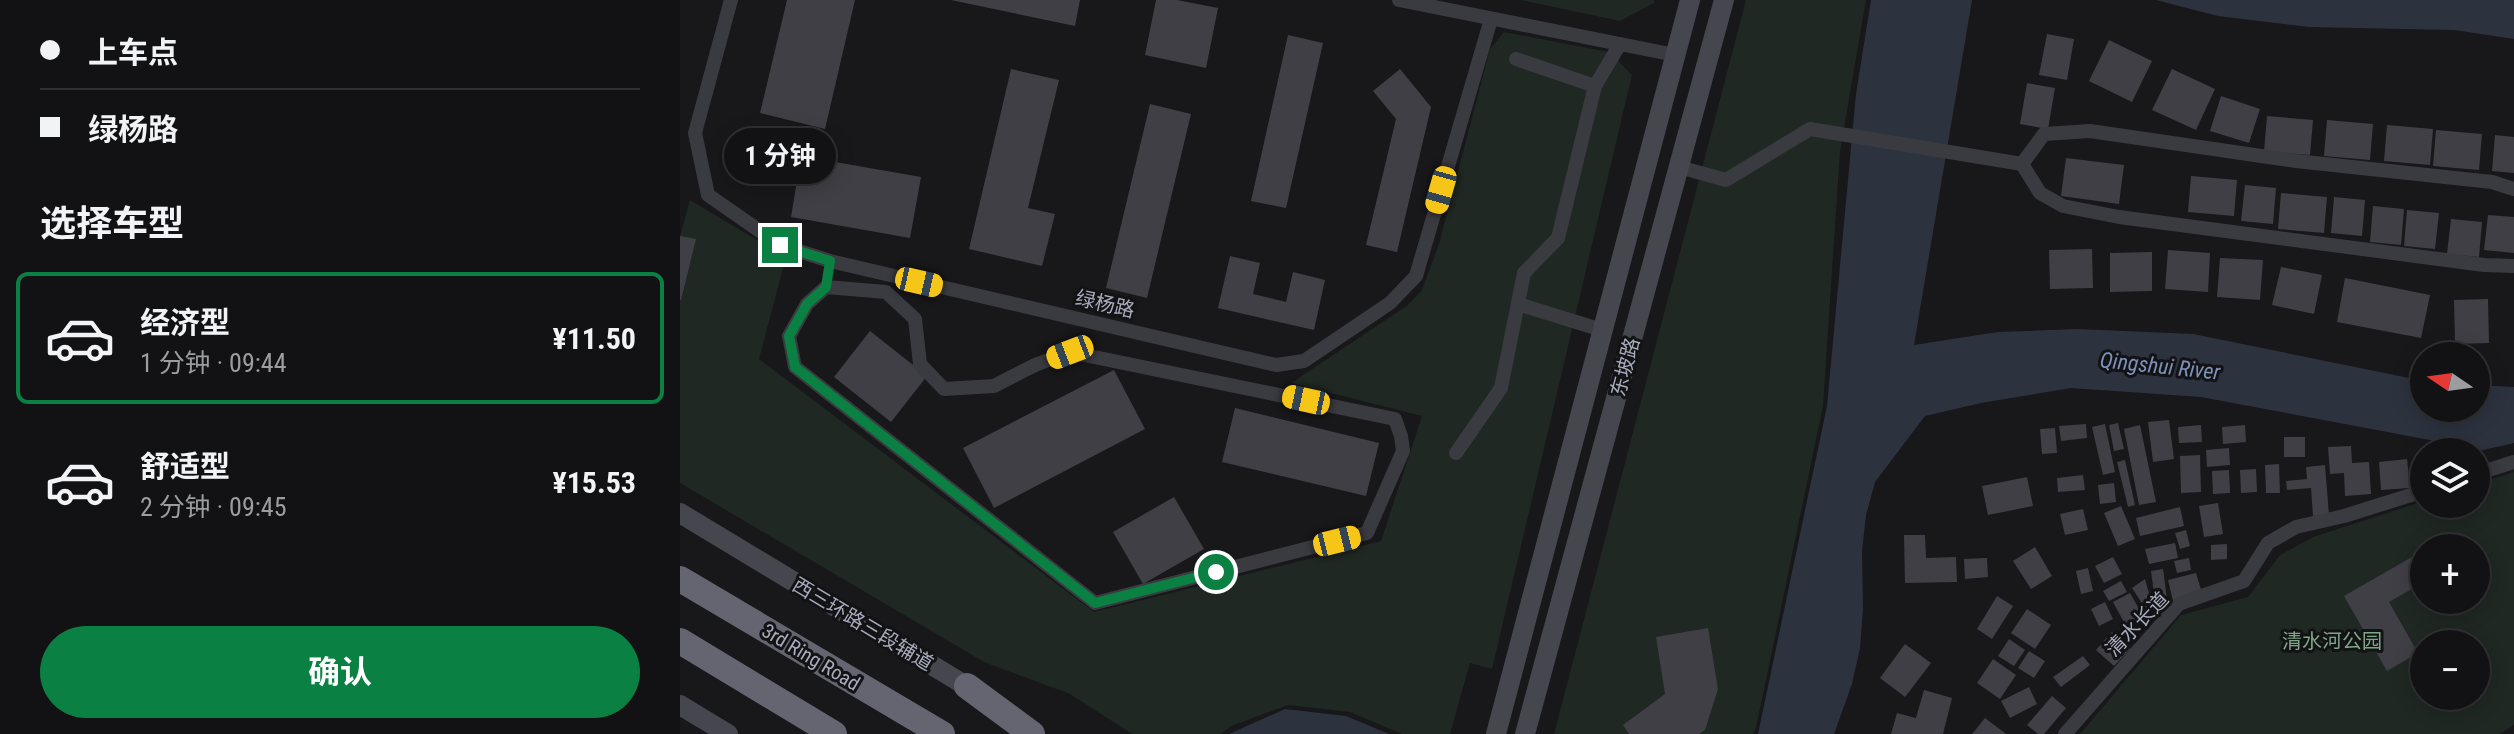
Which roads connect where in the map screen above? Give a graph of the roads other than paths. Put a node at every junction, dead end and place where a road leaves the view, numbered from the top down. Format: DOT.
graph roads {
  1 [pos="731,0"];
  2 [pos="1399,0"];
  3 [pos="1690,0"];
  4 [pos="1724,0"];
  5 [pos="1491,19"];
  6 [pos="1620,44"];
  7 [pos="1675,55"];
  8 [pos="1516,59"];
  9 [pos="1595,86"];
  10 [pos="2022,164"];
  11 [pos="1679,167"];
  12 [pos="2514,189"];
  13 [pos="830,261"];
  14 [pos="2514,266"];
  15 [pos="826,287"];
  16 [pos="1518,304"];
  17 [pos="1602,330"];
  18 [pos="1456,453"];
  19 [pos="2514,462"];
  20 [pos="2490,470"];
  21 [pos="2410,495"];
  22 [pos="680,513"];
  23 [pos="680,579"];
  24 [pos="680,641"];
  25 [pos="967,686"];
  26 [pos="680,705"];
  27 [pos="728,734"];
  28 [pos="834,734"];
  29 [pos="942,734"];
  30 [pos="1032,734"];
  31 [pos="1047,734"];
  32 [pos="1496,734"];
  33 [pos="1525,734"];
  34 [pos="2065,734"];
  1 -- 13 [label="street, 绿杨路"];
  2 -- 5 [label="street"];
  3 -- 7 [label="main road, 东坡路"];
  4 -- 11 [label="main road, 东坡路"];
  5 -- 6 [label="street"];
  5 -- 13 [label="street, 绿杨路"];
  6 -- 7 [label="street"];
  6 -- 9 [label="street"];
  7 -- 17 [label="main road, 东坡路"];
  8 -- 9 [label="street"];
  9 -- 16 [label="street"];
  10 -- 11 [label="street"];
  10 -- 12 [label="street"];
  10 -- 14 [label="street"];
  11 -- 33 [label="main road, 东坡路"];
  13 -- 15 [label="street"];
  15 -- 15 [label="street"];
  16 -- 17 [label="street"];
  16 -- 18 [label="street"];
  17 -- 32 [label="main road, 东坡路"];
  19 -- 20 [label="street"];
  21 -- 34 [label="street, 清水长道"];
  22 -- 25 [label="main road, 西三环路三段辅道"];
  23 -- 29 [label="highway, 3rd Ring Road"];
  24 -- 28 [label="highway"];
  25 -- 30 [label="highway"];
  25 -- 31 [label="main road, 西三环路三段辅道"];
  26 -- 27 [label="main road"];
}
